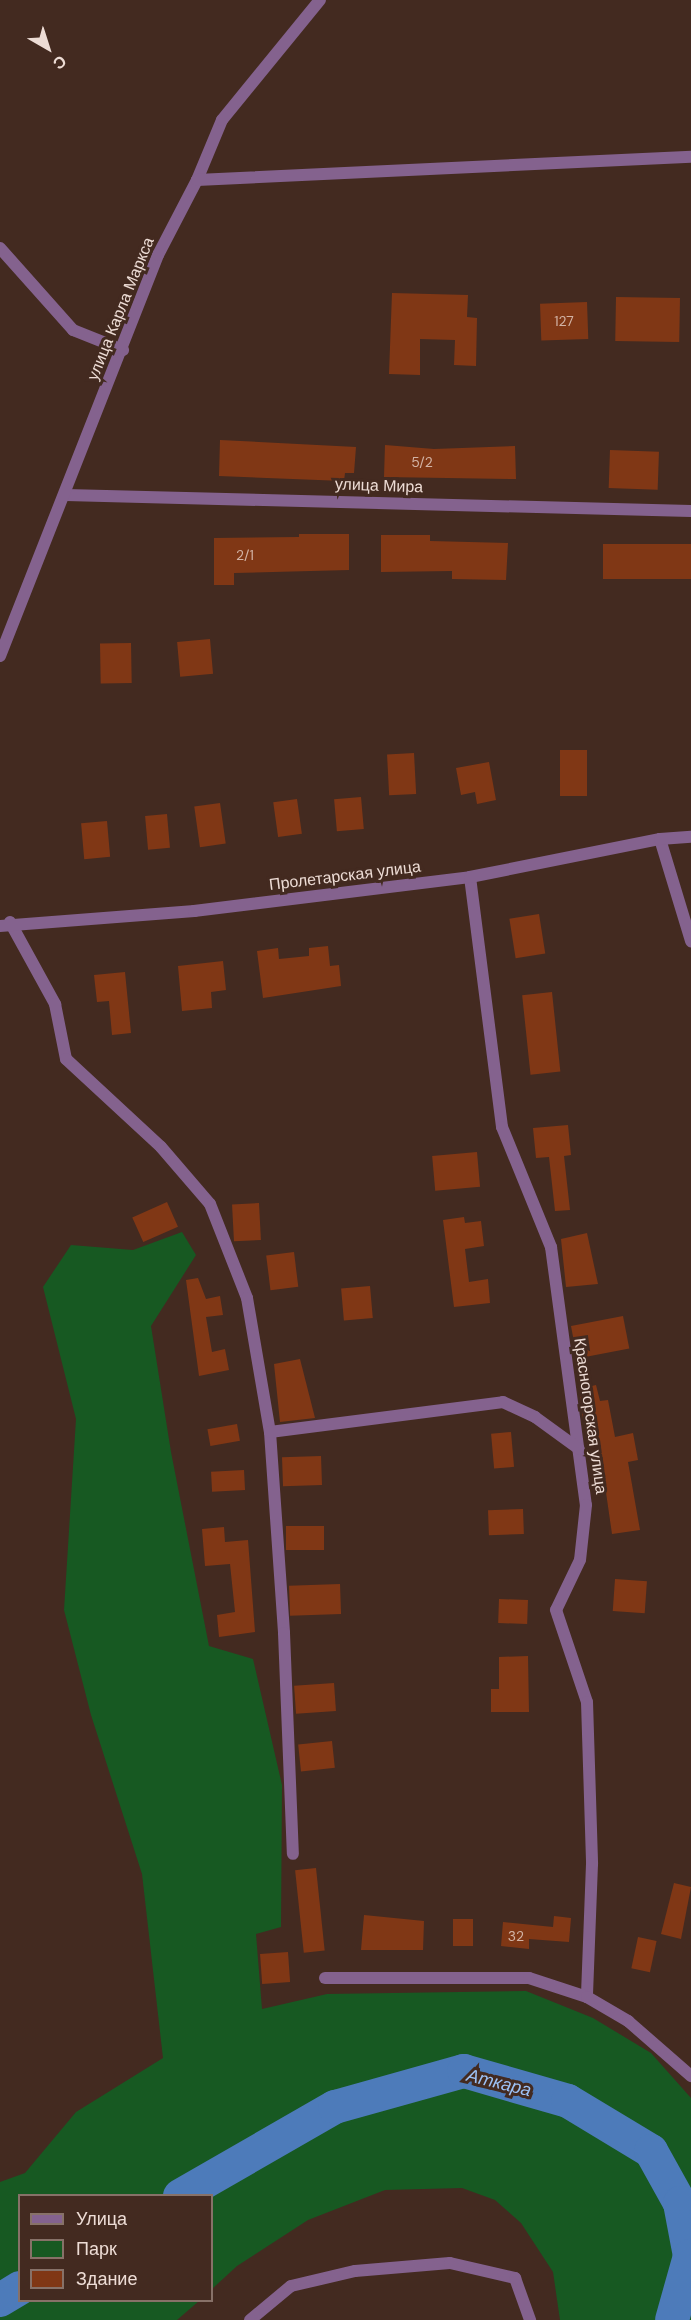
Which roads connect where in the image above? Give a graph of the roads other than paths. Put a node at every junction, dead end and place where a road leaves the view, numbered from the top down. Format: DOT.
graph roads {
  1 [pos="320,0"];
  2 [pos="691,157"];
  3 [pos="197,180"];
  4 [pos="0,248"];
  5 [pos="123,350"];
  6 [pos="66,495"];
  7 [pos="691,511"];
  8 [pos="0,656"];
  9 [pos="691,837"];
  10 [pos="660,839"];
  11 [pos="470,877"];
  12 [pos="5,924"];
  13 [pos="691,941"];
  14 [pos="270,1432"];
  15 [pos="579,1449"];
  16 [pos="293,1854"];
  17 [pos="325,1978"];
  18 [pos="587,1997"];
  19 [pos="691,2076"];
  20 [pos="250,2320"];
  21 [pos="530,2320"];
  1 -- 3 [label="street, улица Карла Маркса"];
  2 -- 3 [label="street"];
  3 -- 5 [label="street, улица Карла Маркса"];
  4 -- 5 [label="street"];
  5 -- 6 [label="street, улица Карла Маркса"];
  6 -- 7 [label="street, улица Мира"];
  6 -- 8 [label="street, улица Карла Маркса"];
  9 -- 10 [label="street, Пролетарская улица"];
  10 -- 11 [label="street, Пролетарская улица"];
  10 -- 13 [label="street"];
  11 -- 12 [label="street, Пролетарская улица"];
  11 -- 15 [label="street, Красногорская улица"];
  12 -- 14 [label="street"];
  14 -- 15 [label="street"];
  14 -- 16 [label="street"];
  15 -- 18 [label="street, Красногорская улица"];
  17 -- 18 [label="street"];
  18 -- 19 [label="street"];
  20 -- 21 [label="street"];
}
